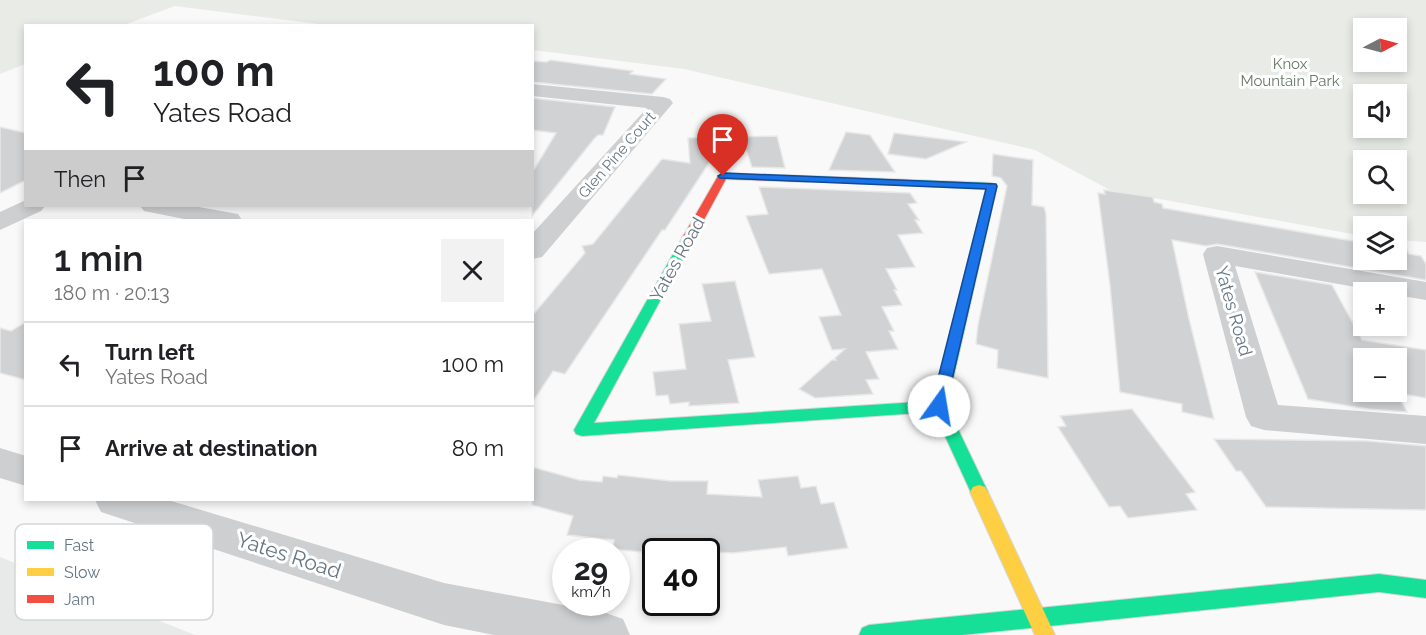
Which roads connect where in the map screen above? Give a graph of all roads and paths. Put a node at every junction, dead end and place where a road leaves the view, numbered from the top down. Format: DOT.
graph roads {
  1 [pos="534,90"];
  2 [pos="30,207"];
  3 [pos="158,207"];
  4 [pos="224,219"];
  5 [pos="0,222"];
  6 [pos="534,249"];
  7 [pos="1426,291"];
  8 [pos="939,406"];
  9 [pos="1426,430"];
  10 [pos="0,463"];
  11 [pos="24,470"];
  12 [pos="118,501"];
  13 [pos="191,524"];
  14 [pos="213,531"];
  15 [pos="1426,589"];
  16 [pos="1037,618"];
  17 [pos="606,635"];
  18 [pos="869,635"];
  19 [pos="1045,635"];
  1 -- 6 [label="street, Glen Pine Court"];
  2 -- 5 [label="street"];
  3 -- 4 [label="street"];
  7 -- 9 [label="street, Yates Road"];
  8 -- 8 [label="street, Yates Road"];
  8 -- 16 [label="street"];
  10 -- 11 [label="street"];
  12 -- 13 [label="street, Yates Road"];
  14 -- 17 [label="street, Yates Road"];
  15 -- 16 [label="street"];
  16 -- 18 [label="street"];
  16 -- 19 [label="street"];
}
